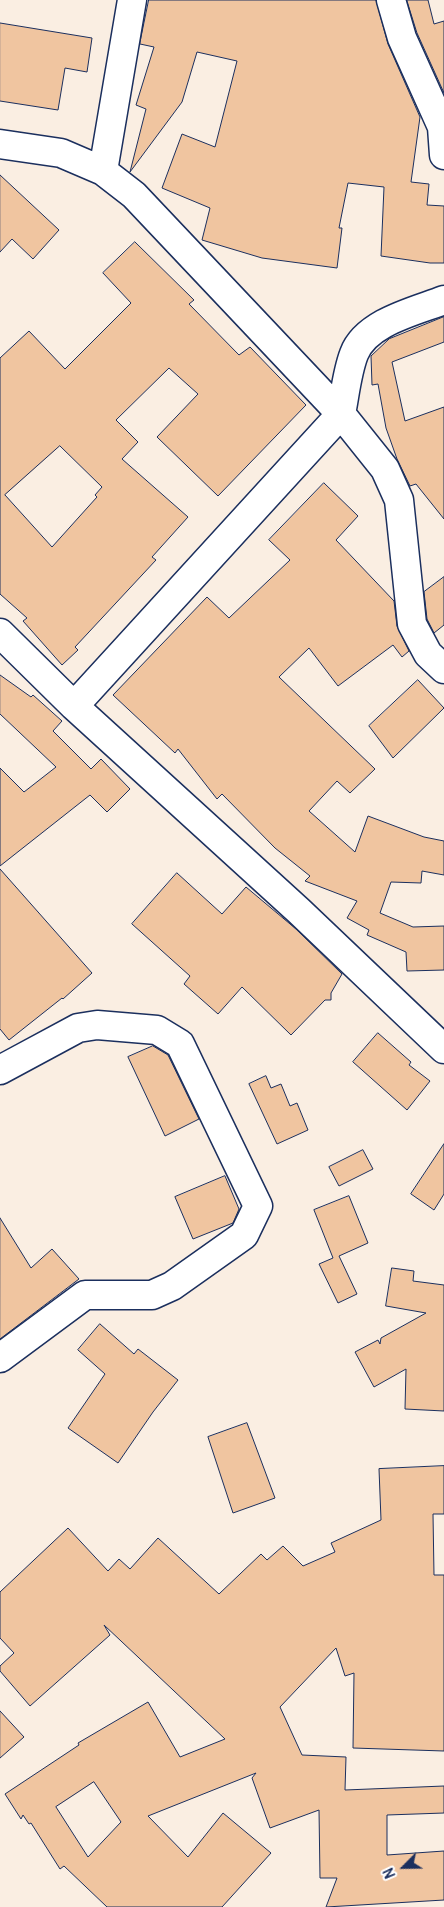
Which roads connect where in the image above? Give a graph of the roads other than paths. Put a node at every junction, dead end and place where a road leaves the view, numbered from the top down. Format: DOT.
graph roads {
  1 [pos="132,0"];
  2 [pos="390,0"];
  3 [pos="443,127"];
  4 [pos="0,144"];
  5 [pos="444,155"];
  6 [pos="104,172"];
  7 [pos="444,300"];
  8 [pos="341,414"];
  9 [pos="0,633"];
  10 [pos="444,669"];
  11 [pos="74,706"];
  12 [pos="444,1049"];
  13 [pos="0,1070"];
  14 [pos="0,1358"];
  1 -- 6 [label="street"];
  2 -- 3 [label="street"];
  3 -- 5 [label="street"];
  4 -- 6 [label="street"];
  6 -- 8 [label="street"];
  7 -- 8 [label="street"];
  8 -- 10 [label="street"];
  8 -- 11 [label="street"];
  9 -- 11 [label="street"];
  11 -- 12 [label="street"];
  13 -- 14 [label="street"];
}
